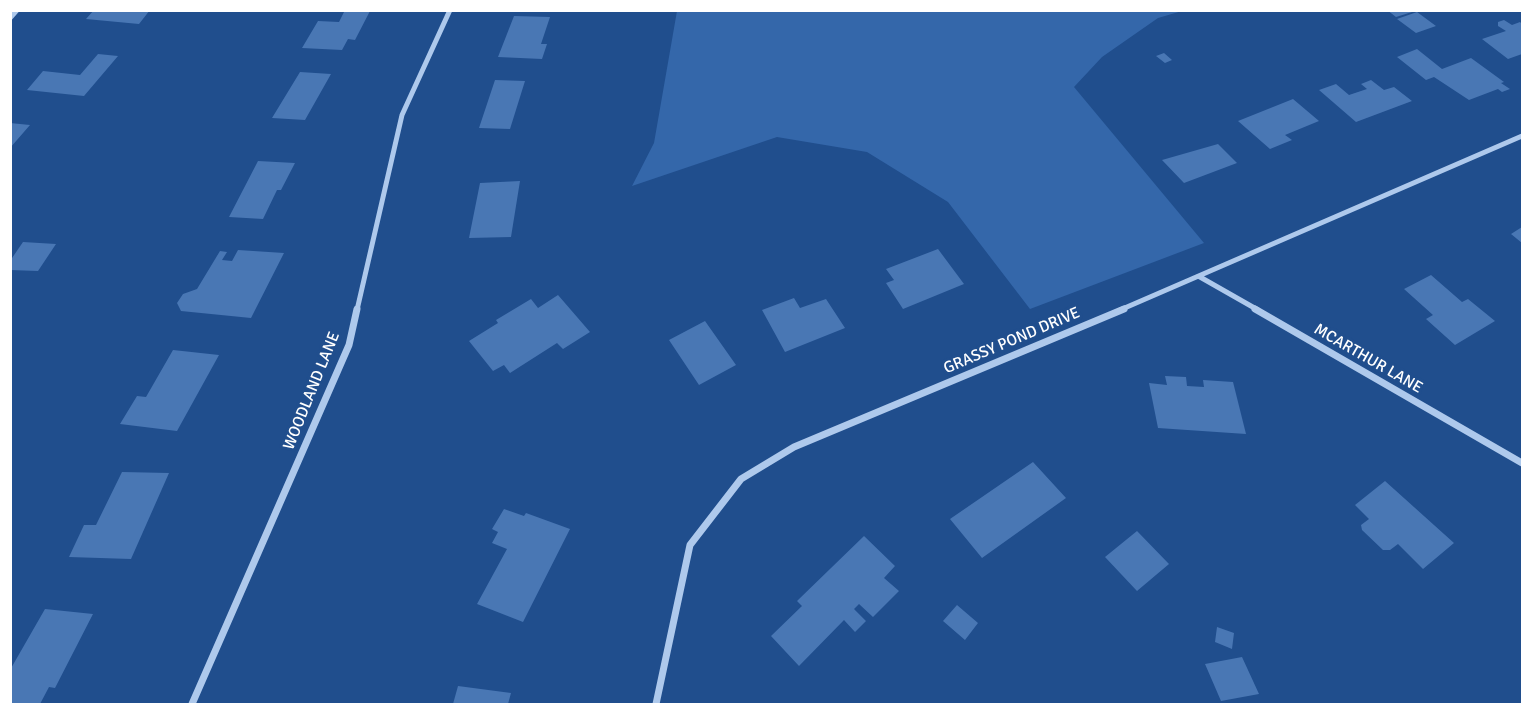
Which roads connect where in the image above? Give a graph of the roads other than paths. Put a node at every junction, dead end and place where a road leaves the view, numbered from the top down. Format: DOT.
graph roads {
  1 [pos="17,10"];
  2 [pos="450,10"];
  3 [pos="10,18"];
  4 [pos="1522,136"];
  5 [pos="1200,277"];
  6 [pos="1522,463"];
  7 [pos="192,705"];
  8 [pos="656,705"];
  1 -- 3 [label="street"];
  2 -- 7 [label="street, WOODLAND LANE"];
  4 -- 5 [label="street, GRASSY POND DRIVE"];
  5 -- 6 [label="street, MCARTHUR LANE"];
  5 -- 8 [label="street, GRASSY POND DRIVE"];
}
